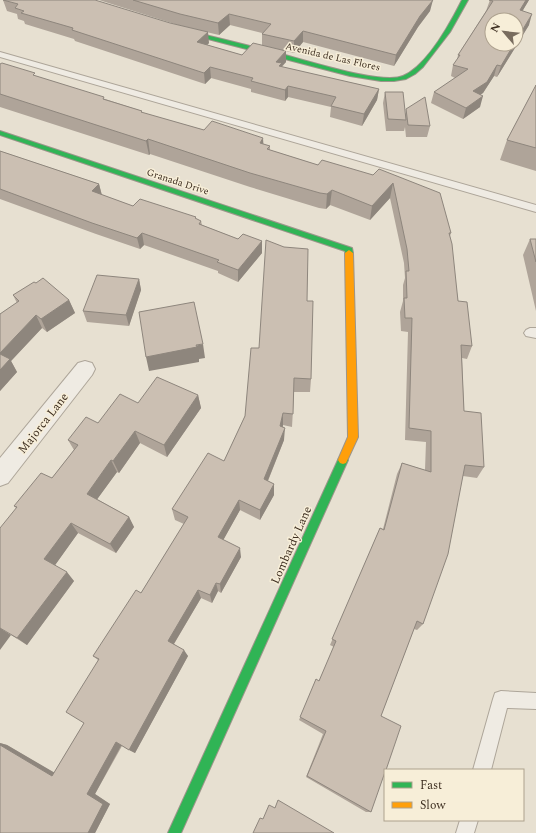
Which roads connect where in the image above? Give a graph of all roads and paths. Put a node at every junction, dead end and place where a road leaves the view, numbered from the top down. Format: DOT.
graph roads {
  1 [pos="465,0"];
  2 [pos="170,28"];
  3 [pos="0,54"];
  4 [pos="0,133"];
  5 [pos="536,209"];
  6 [pos="349,250"];
  7 [pos="85,369"];
  8 [pos="0,476"];
  9 [pos="536,701"];
  10 [pos="482,769"];
  11 [pos="469,821"];
  12 [pos="174,833"];
  13 [pos="465,833"];
  1 -- 2 [label="street, Avenida de Las Flores"];
  3 -- 5 [label="lane"];
  4 -- 6 [label="street, Granada Drive"];
  6 -- 12 [label="street, Lombardy Lane"];
  7 -- 8 [label="street, Majorca Lane"];
  9 -- 10 [label="lane"];
  11 -- 13 [label="lane"];
}
